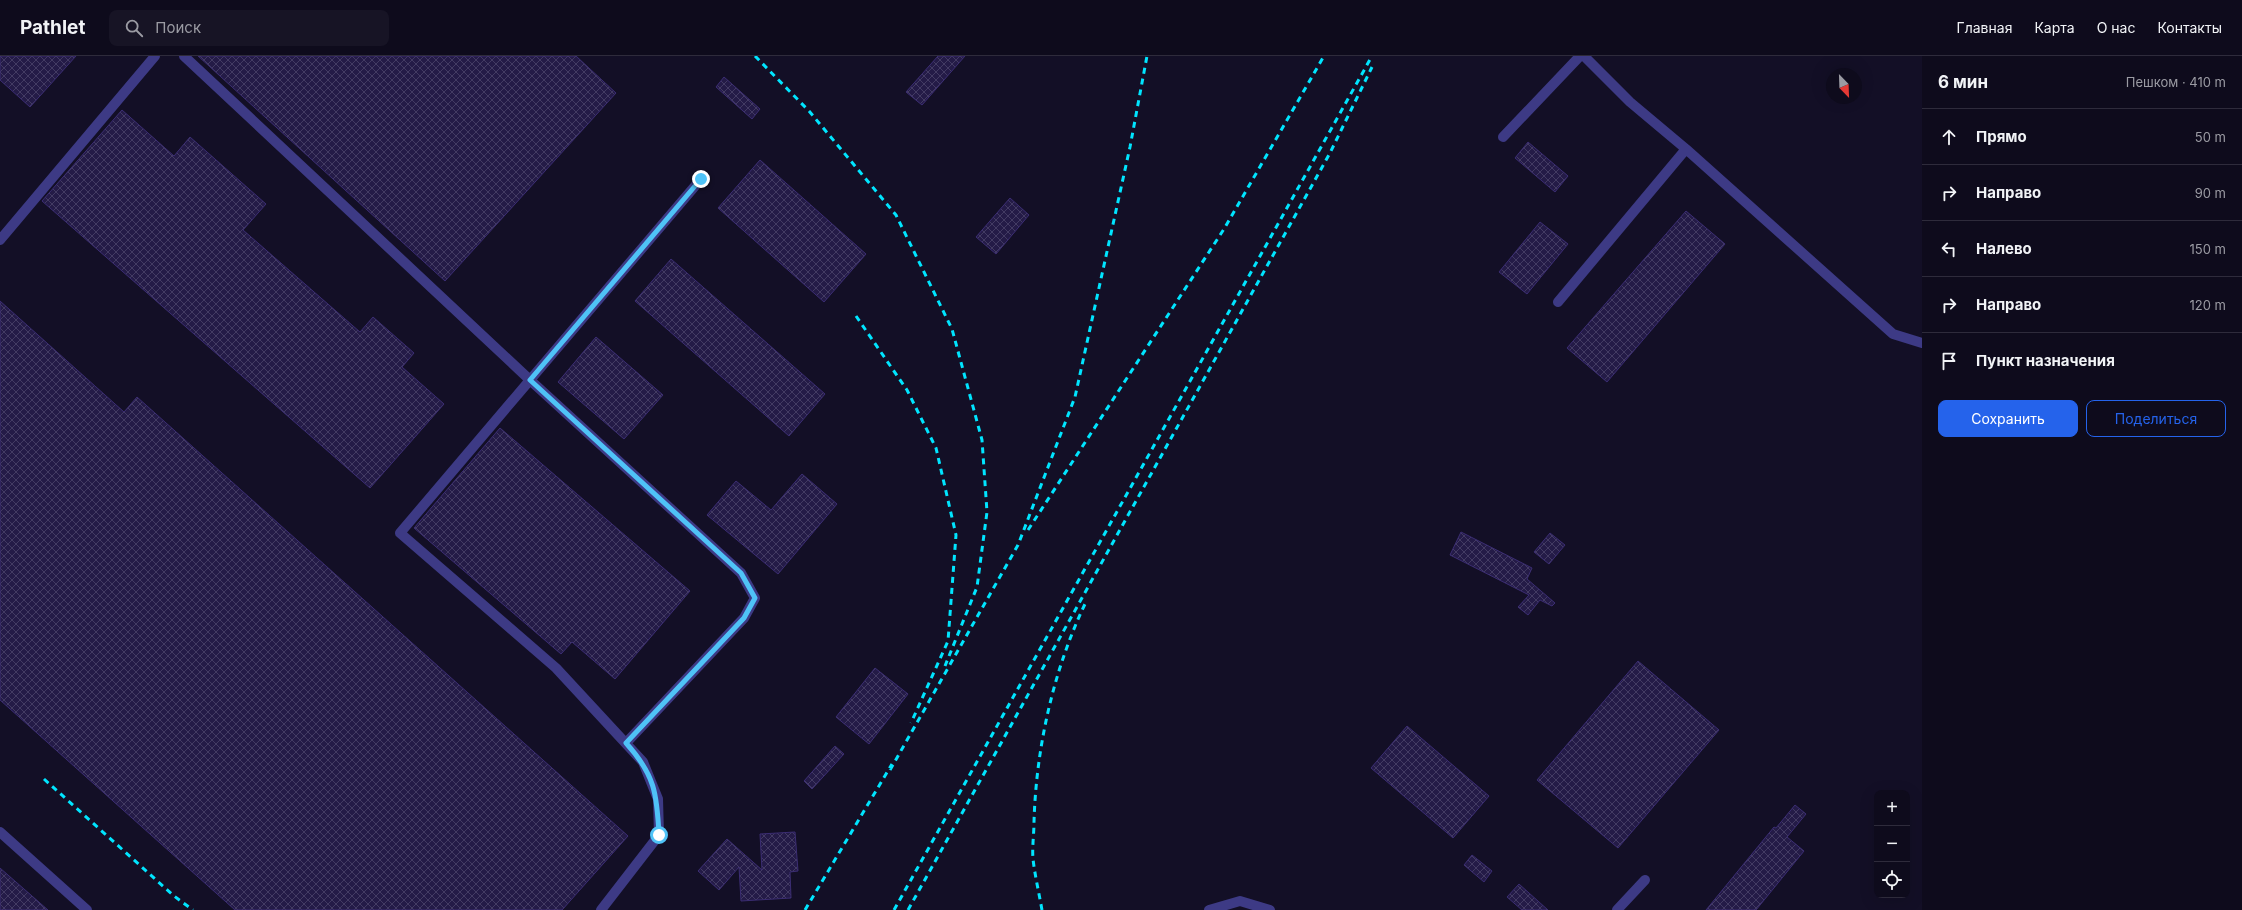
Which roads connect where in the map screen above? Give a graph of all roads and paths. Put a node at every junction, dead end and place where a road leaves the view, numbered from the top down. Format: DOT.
graph roads {
  1 [pos="155,56"];
  2 [pos="184,56"];
  3 [pos="1580,56"];
  4 [pos="1584,56"];
  5 [pos="1503,137"];
  6 [pos="1686,149"];
  7 [pos="701,179"];
  8 [pos="0,240"];
  9 [pos="1558,302"];
  10 [pos="1922,343"];
  11 [pos="530,380"];
  12 [pos="626,743"];
  13 [pos="0,832"];
  14 [pos="1645,880"];
  15 [pos="87,910"];
  16 [pos="601,910"];
  17 [pos="1209,910"];
  18 [pos="1270,910"];
  19 [pos="1617,910"];
  1 -- 8 [label="lane"];
  2 -- 11 [label="lane"];
  3 -- 5 [label="lane"];
  4 -- 6 [label="lane"];
  6 -- 9 [label="lane"];
  6 -- 10 [label="lane"];
  7 -- 11 [label="lane"];
  11 -- 12 [label="lane"];
  11 -- 12 [label="lane"];
  12 -- 16 [label="lane"];
  13 -- 15 [label="lane"];
  14 -- 19 [label="lane"];
  17 -- 18 [label="lane"];
}
